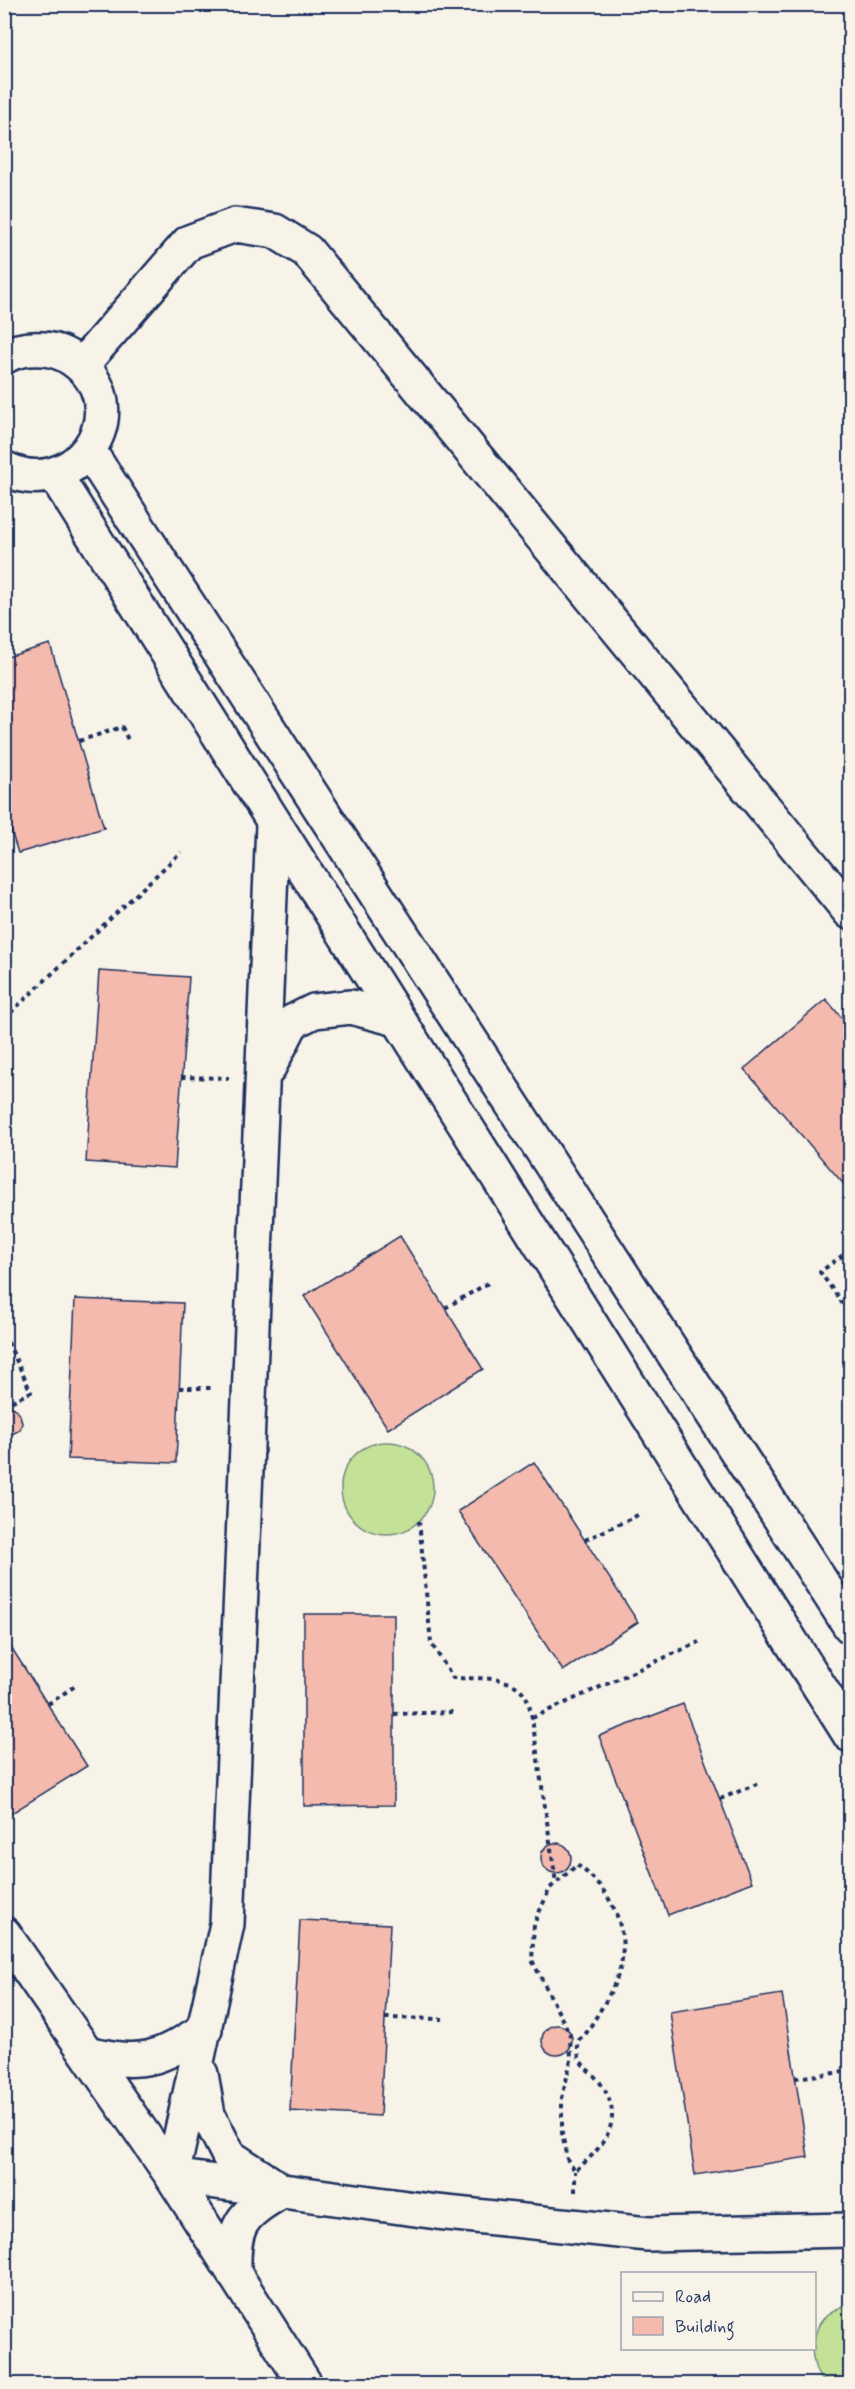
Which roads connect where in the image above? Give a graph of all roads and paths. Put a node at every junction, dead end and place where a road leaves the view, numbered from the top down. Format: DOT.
graph roads {
  1 [pos="4,357"];
  2 [pos="81,366"];
  3 [pos="89,452"];
  4 [pos="28,473"];
  5 [pos="4,500"];
  6 [pos="79,741"];
  7 [pos="129,742"];
  8 [pos="273,824"];
  9 [pos="181,852"];
  10 [pos="850,912"];
  11 [pos="4,1019"];
  12 [pos="397,1019"];
  13 [pos="181,1077"];
  14 [pos="263,1079"];
  15 [pos="850,1250"];
  16 [pos="490,1282"];
  17 [pos="445,1308"];
  18 [pos="850,1314"];
  19 [pos="4,1334"];
  20 [pos="4,1405"];
  21 [pos="640,1514"];
  22 [pos="419,1521"];
  23 [pos="585,1539"];
  24 [pos="850,1626"];
  25 [pos="699,1642"];
  26 [pos="78,1684"];
  27 [pos="48,1704"];
  28 [pos="453,1712"];
  29 [pos="394,1714"];
  30 [pos="532,1718"];
  31 [pos="850,1735"];
  32 [pos="757,1784"];
  33 [pos="720,1799"];
  34 [pos="556,1883"];
  35 [pos="4,1934"];
  36 [pos="385,2018"];
  37 [pos="443,2019"];
  38 [pos="202,2043"];
  39 [pos="87,2053"];
  40 [pos="843,2073"];
  41 [pos="795,2078"];
  42 [pos="172,2176"];
  43 [pos="282,2191"];
  44 [pos="850,2230"];
  45 [pos="234,2274"];
  46 [pos="305,2385"];
  1 -- 2 [label="street"];
  2 -- 3 [label="street"];
  2 -- 10 [label="street"];
  3 -- 4 [label="street"];
  3 -- 24 [label="street"];
  4 -- 5 [label="street"];
  4 -- 8 [label="street"];
  6 -- 7 [label="path"];
  8 -- 12 [label="street"];
  8 -- 14 [label="street"];
  9 -- 11 [label="path"];
  12 -- 14 [label="street"];
  12 -- 31 [label="street"];
  13 -- 14 [label="path"];
  14 -- 38 [label="street"];
  15 -- 18 [label="path"];
  16 -- 17 [label="path"];
  19 -- 20 [label="path"];
  21 -- 23 [label="path"];
  22 -- 30 [label="path"];
  25 -- 30 [label="path"];
  26 -- 27 [label="path"];
  28 -- 29 [label="path"];
  30 -- 34 [label="path"];
  32 -- 33 [label="path"];
  34 -- 34 [label="path"];
  35 -- 39 [label="street"];
  36 -- 37 [label="path"];
  38 -- 39 [label="street"];
  38 -- 42 [label="street"];
  38 -- 43 [label="street"];
  39 -- 42 [label="street"];
  40 -- 41 [label="path"];
  42 -- 43 [label="street"];
  42 -- 45 [label="street"];
  43 -- 44 [label="street"];
  43 -- 45 [label="street"];
  45 -- 46 [label="street"];
}
